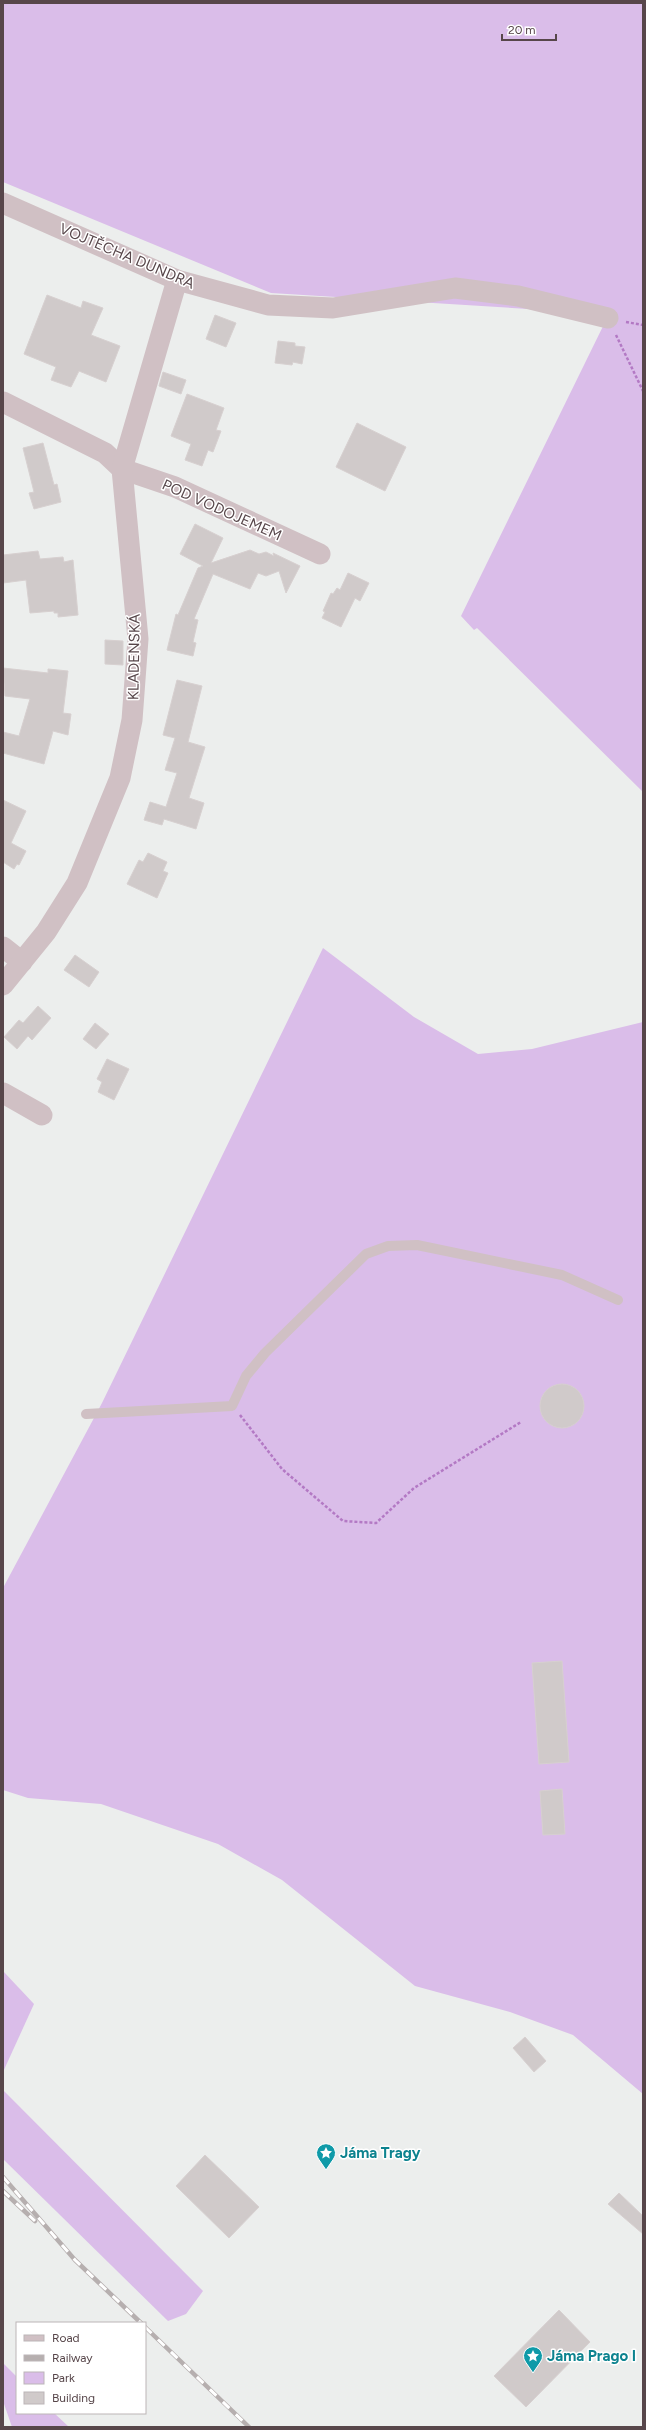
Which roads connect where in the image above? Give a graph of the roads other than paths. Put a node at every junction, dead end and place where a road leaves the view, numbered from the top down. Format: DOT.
graph roads {
  1 [pos="3,203"];
  2 [pos="177,280"];
  3 [pos="608,318"];
  4 [pos="3,402"];
  5 [pos="122,469"];
  6 [pos="320,554"];
  7 [pos="3,947"];
  8 [pos="22,962"];
  9 [pos="3,985"];
  10 [pos="3,1093"];
  11 [pos="42,1115"];
  12 [pos="618,1300"];
  13 [pos="86,1414"];
  1 -- 2 [label="street, VOJTĚCHA DUNDRA"];
  2 -- 3 [label="street, VOJTĚCHA DUNDRA"];
  2 -- 5 [label="street, KLADENSKÁ"];
  4 -- 5 [label="street"];
  5 -- 6 [label="street, POD VODOJEMEM"];
  5 -- 8 [label="street, KLADENSKÁ"];
  7 -- 8 [label="street"];
  8 -- 9 [label="street, KLADENSKÁ"];
  10 -- 11 [label="street"];
  12 -- 13 [label="lane"];
}
